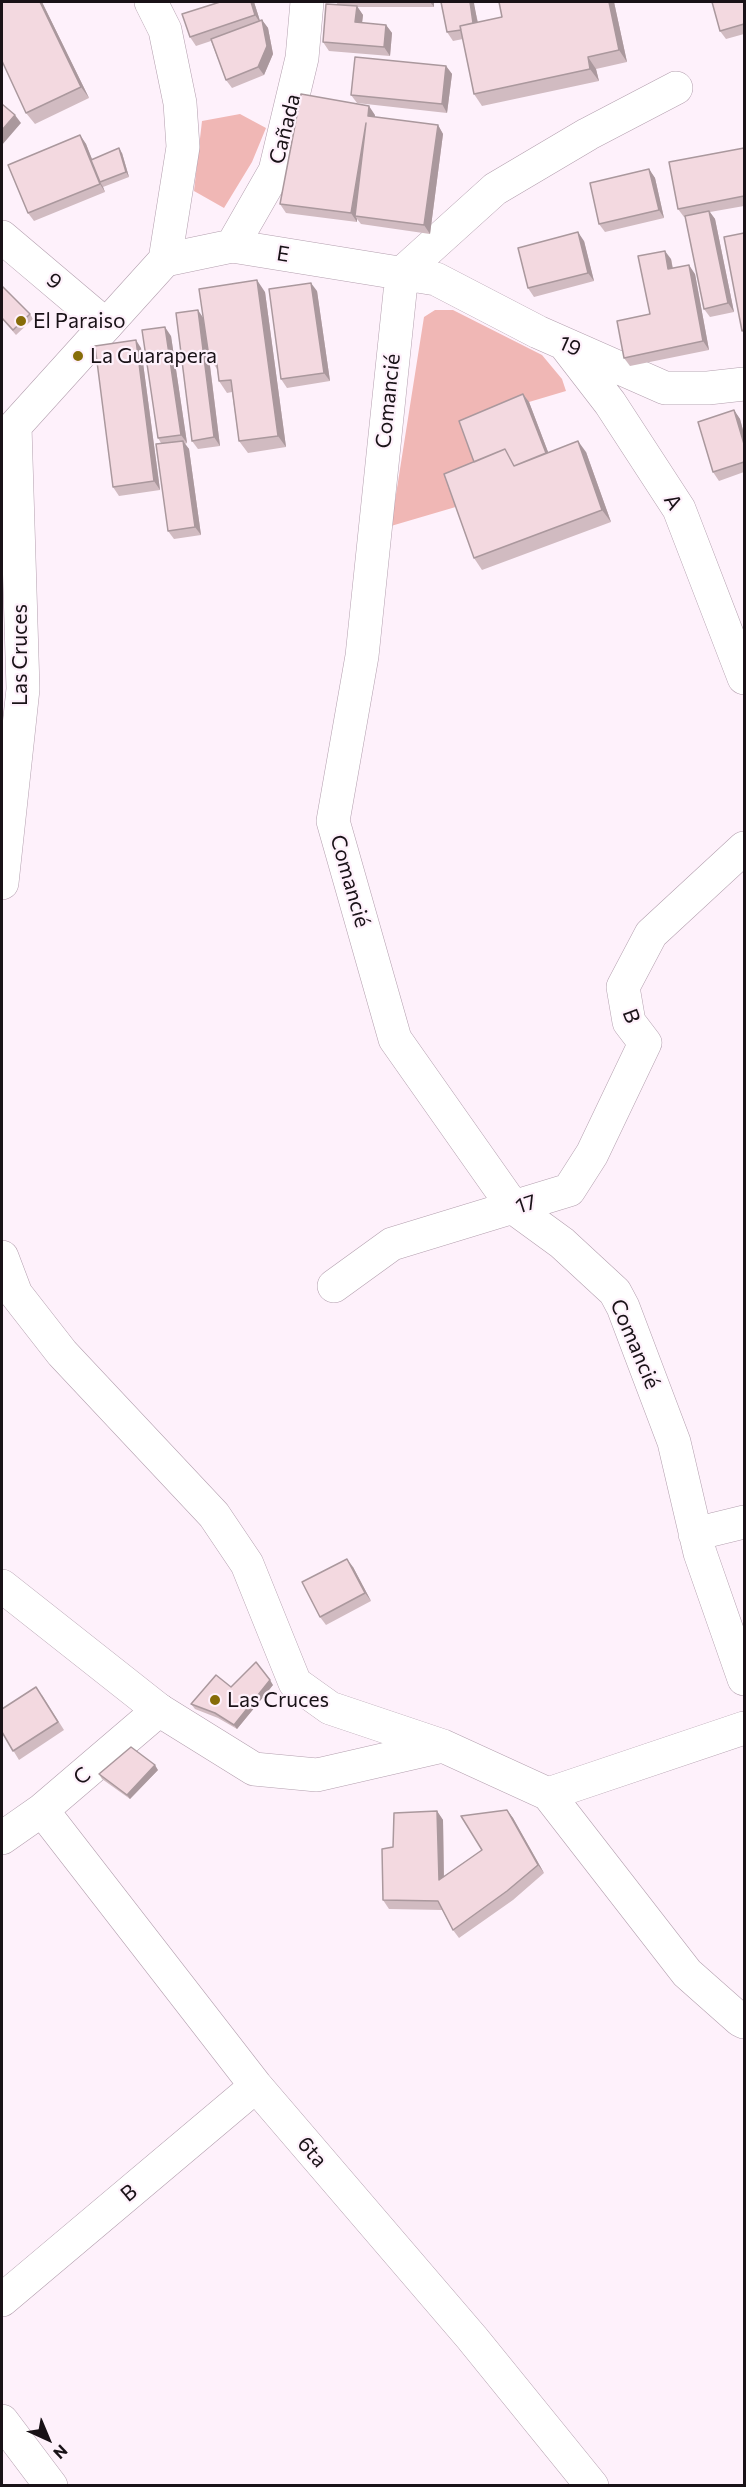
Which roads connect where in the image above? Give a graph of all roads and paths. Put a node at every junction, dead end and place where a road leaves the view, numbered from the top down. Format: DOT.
graph roads {
  1 [pos="151,2"];
  2 [pos="307,2"];
  3 [pos="676,88"];
  4 [pos="2,237"];
  5 [pos="232,246"];
  6 [pos="165,260"];
  7 [pos="402,273"];
  8 [pos="106,325"];
  9 [pos="565,344"];
  10 [pos="744,384"];
  11 [pos="8,432"];
  12 [pos="744,678"];
  13 [pos="744,848"];
  14 [pos="2,883"];
  15 [pos="645,1043"];
  16 [pos="514,1208"];
  17 [pos="2,1257"];
  18 [pos="334,1286"];
  19 [pos="744,1522"];
  20 [pos="695,1534"];
  21 [pos="2,1586"];
  22 [pos="744,1679"];
  23 [pos="159,1710"];
  24 [pos="744,1728"];
  25 [pos="443,1746"];
  26 [pos="548,1794"];
  27 [pos="42,1810"];
  28 [pos="2,1838"];
  29 [pos="744,2022"];
  30 [pos="256,2086"];
  31 [pos="2,2300"];
  32 [pos="2,2421"];
  33 [pos="51,2486"];
  34 [pos="592,2486"];
  1 -- 6 [label="street"];
  2 -- 5 [label="street, Cañada"];
  3 -- 7 [label="street"];
  4 -- 8 [label="street, 9"];
  5 -- 6 [label="street, E"];
  5 -- 7 [label="street, E"];
  6 -- 8 [label="street"];
  7 -- 9 [label="street, 19"];
  7 -- 16 [label="street, Comancié"];
  8 -- 11 [label="street"];
  9 -- 10 [label="street, 19"];
  9 -- 12 [label="street, A"];
  11 -- 14 [label="street, Las Cruces"];
  13 -- 15 [label="street, B"];
  15 -- 16 [label="street, 17"];
  16 -- 18 [label="street, 17"];
  16 -- 20 [label="street, Comancié"];
  17 -- 25 [label="street"];
  19 -- 20 [label="street"];
  20 -- 22 [label="street, Comancié"];
  21 -- 23 [label="street"];
  23 -- 25 [label="street"];
  23 -- 27 [label="street, C"];
  24 -- 26 [label="street"];
  25 -- 26 [label="street"];
  26 -- 29 [label="street"];
  27 -- 28 [label="street, C"];
  27 -- 30 [label="street, 6ta"];
  30 -- 31 [label="street, B"];
  30 -- 34 [label="street, 6ta"];
  32 -- 33 [label="street"];
}
